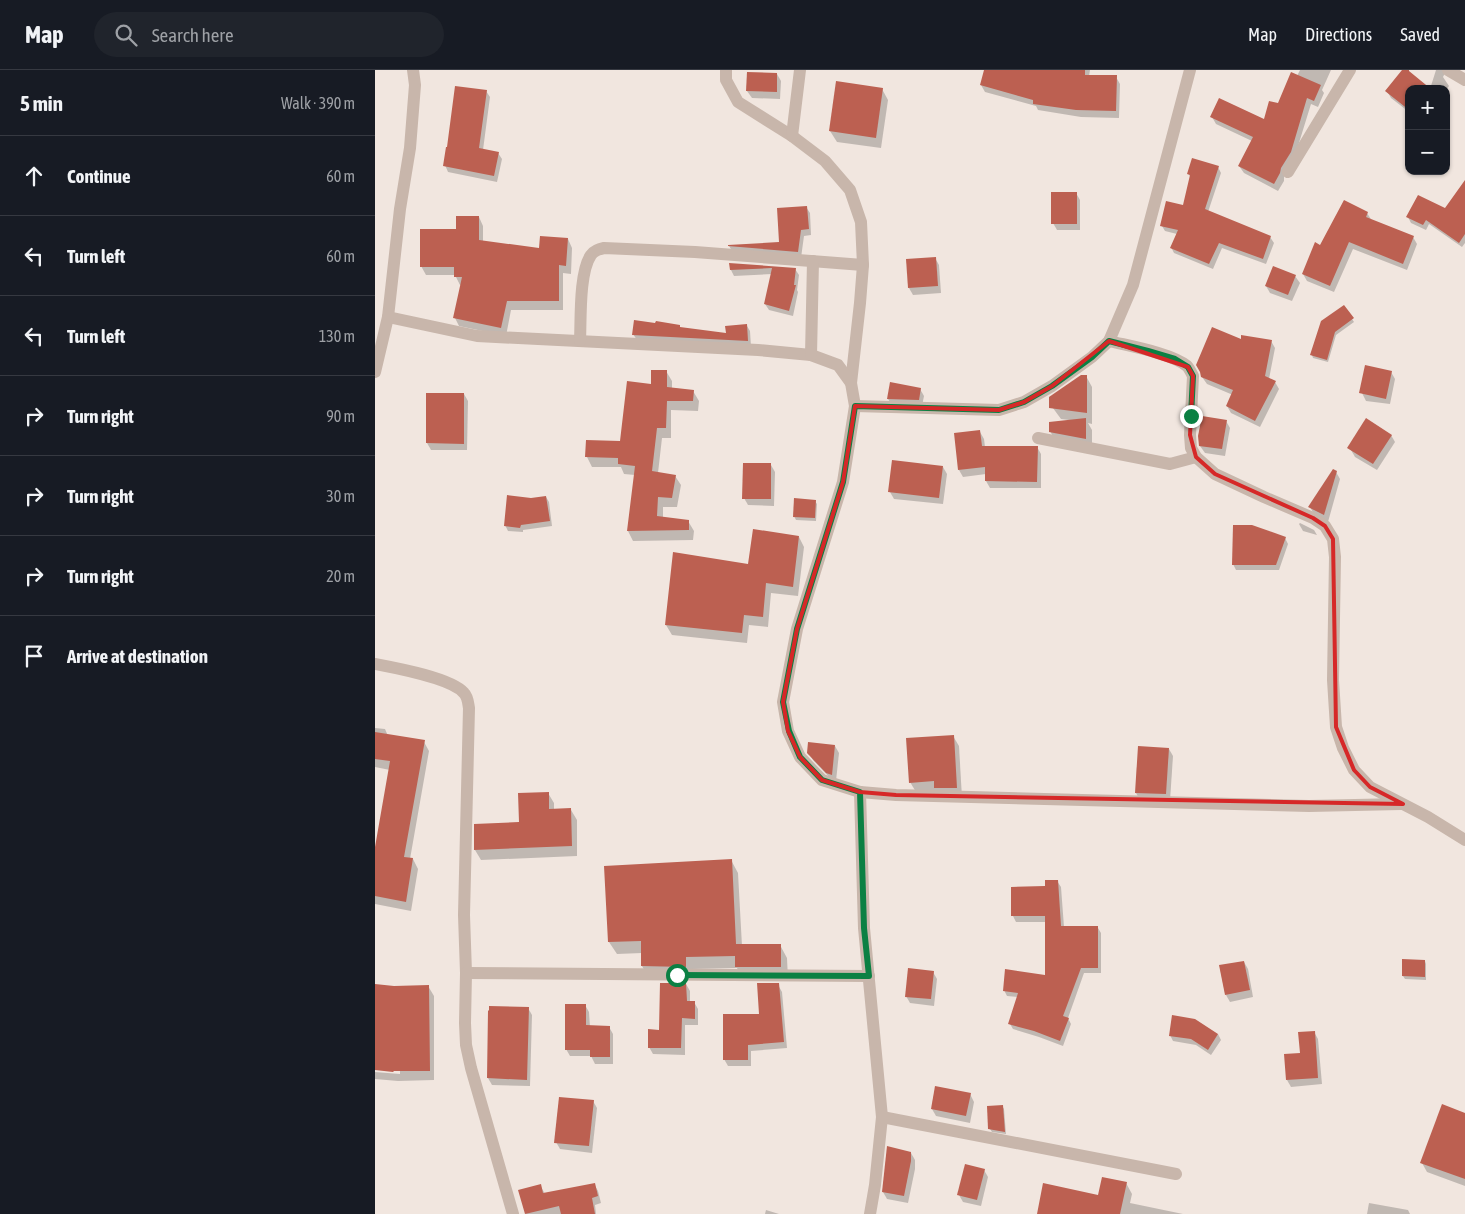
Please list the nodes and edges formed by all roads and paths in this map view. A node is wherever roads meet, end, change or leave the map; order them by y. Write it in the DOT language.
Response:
graph roads {
  1 [pos="413,70"];
  2 [pos="726,70"];
  3 [pos="800,70"];
  4 [pos="1190,70"];
  5 [pos="1350,70"];
  6 [pos="1449,70"];
  7 [pos="1465,80"];
  8 [pos="792,136"];
  9 [pos="1289,172"];
  10 [pos="813,261"];
  11 [pos="863,265"];
  12 [pos="388,318"];
  13 [pos="580,341"];
  14 [pos="1109,341"];
  15 [pos="811,355"];
  16 [pos="375,372"];
  17 [pos="851,382"];
  18 [pos="855,406"];
  19 [pos="1038,438"];
  20 [pos="1195,457"];
  21 [pos="375,664"];
  22 [pos="860,792"];
  23 [pos="1403,804"];
  24 [pos="1465,840"];
  25 [pos="466,973"];
  26 [pos="869,976"];
  27 [pos="882,1117"];
  28 [pos="1176,1174"];
  29 [pos="513,1214"];
  30 [pos="870,1214"];
  1 -- 12 [label="street"];
  2 -- 8 [label="street"];
  3 -- 8 [label="street"];
  4 -- 14 [label="street"];
  5 -- 9 [label="street"];
  6 -- 7 [label="street"];
  8 -- 11 [label="street"];
  10 -- 11 [label="street"];
  10 -- 13 [label="street"];
  10 -- 15 [label="street"];
  11 -- 17 [label="street"];
  12 -- 13 [label="street"];
  12 -- 16 [label="street"];
  13 -- 15 [label="street"];
  14 -- 18 [label="street"];
  14 -- 20 [label="street"];
  15 -- 17 [label="street"];
  17 -- 18 [label="street"];
  18 -- 22 [label="street"];
  19 -- 20 [label="street"];
  20 -- 23 [label="street"];
  21 -- 25 [label="street"];
  22 -- 23 [label="street"];
  22 -- 26 [label="street"];
  23 -- 24 [label="street"];
  25 -- 26 [label="street"];
  25 -- 29 [label="street"];
  26 -- 27 [label="street"];
  27 -- 28 [label="street"];
  27 -- 30 [label="street"];
}
